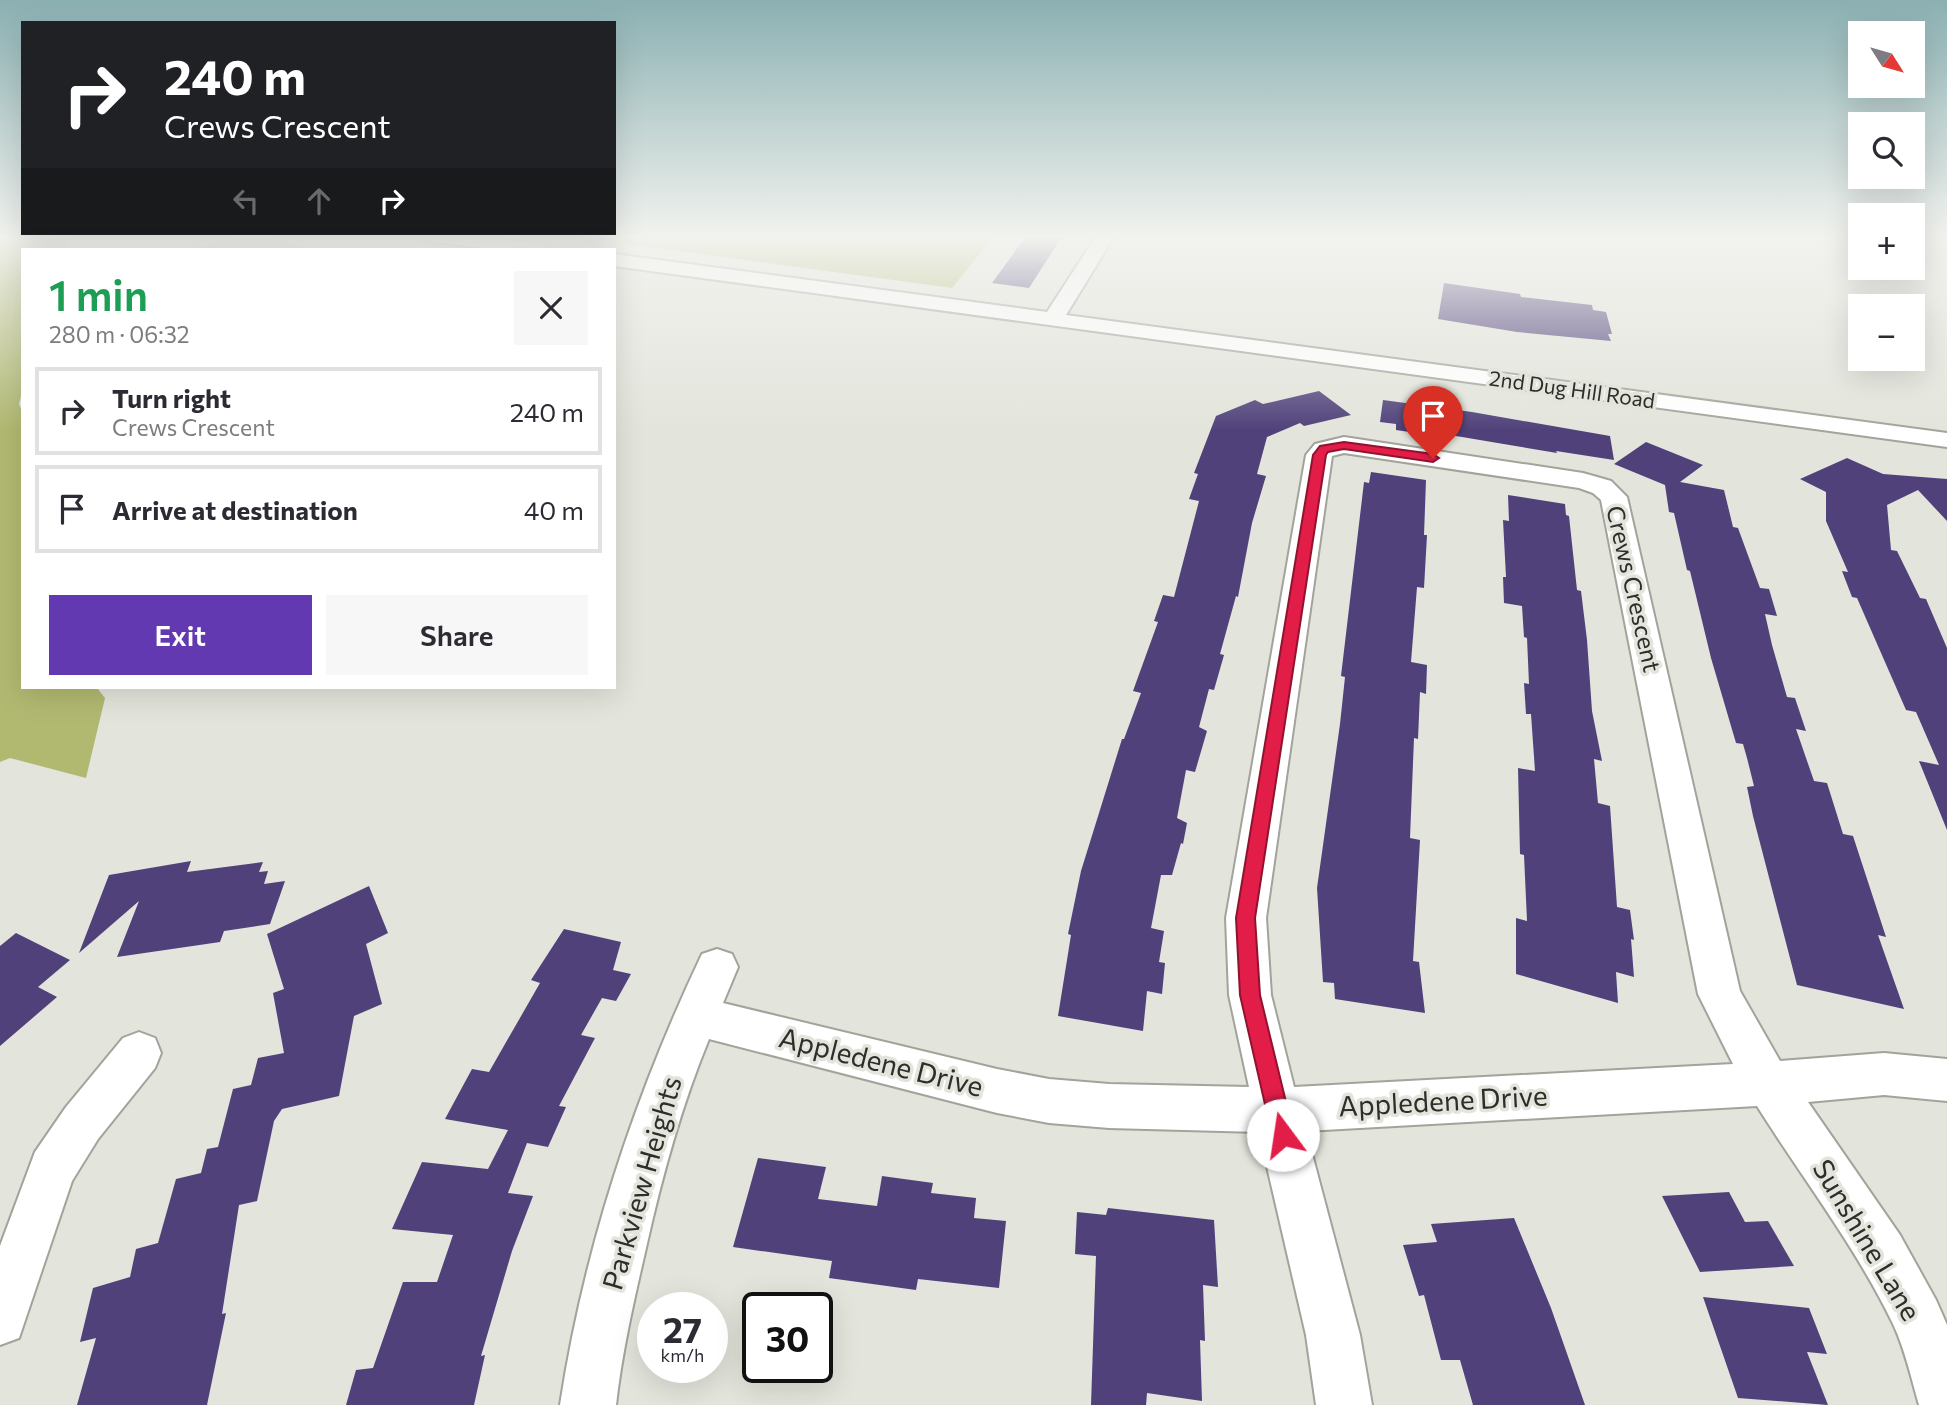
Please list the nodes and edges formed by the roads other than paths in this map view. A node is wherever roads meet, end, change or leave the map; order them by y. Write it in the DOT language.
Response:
graph roads {
  1 [pos="916,301"];
  2 [pos="1065,301"];
  3 [pos="1053,319"];
  4 [pos="1947,440"];
  5 [pos="717,967"];
  6 [pos="697,1016"];
  7 [pos="139,1053"];
  8 [pos="1947,1080"];
  9 [pos="1768,1084"];
  10 [pos="1277,1110"];
  11 [pos="0,1318"];
  12 [pos="587,1405"];
  13 [pos="1344,1405"];
  14 [pos="1947,1405"];
  1 -- 3 [label="street, 2nd Dug Hill Road"];
  2 -- 3 [label="street"];
  3 -- 4 [label="street, 2nd Dug Hill Road"];
  5 -- 6 [label="street, Parkview Heights"];
  6 -- 10 [label="street, Appledene Drive"];
  6 -- 12 [label="street, Parkview Heights"];
  7 -- 11 [label="street"];
  8 -- 9 [label="street, Appledene Drive"];
  9 -- 10 [label="street, Appledene Drive"];
  9 -- 10 [label="street, Crews Crescent"];
  9 -- 14 [label="street, Sunshine Lane"];
  10 -- 13 [label="street"];
}
